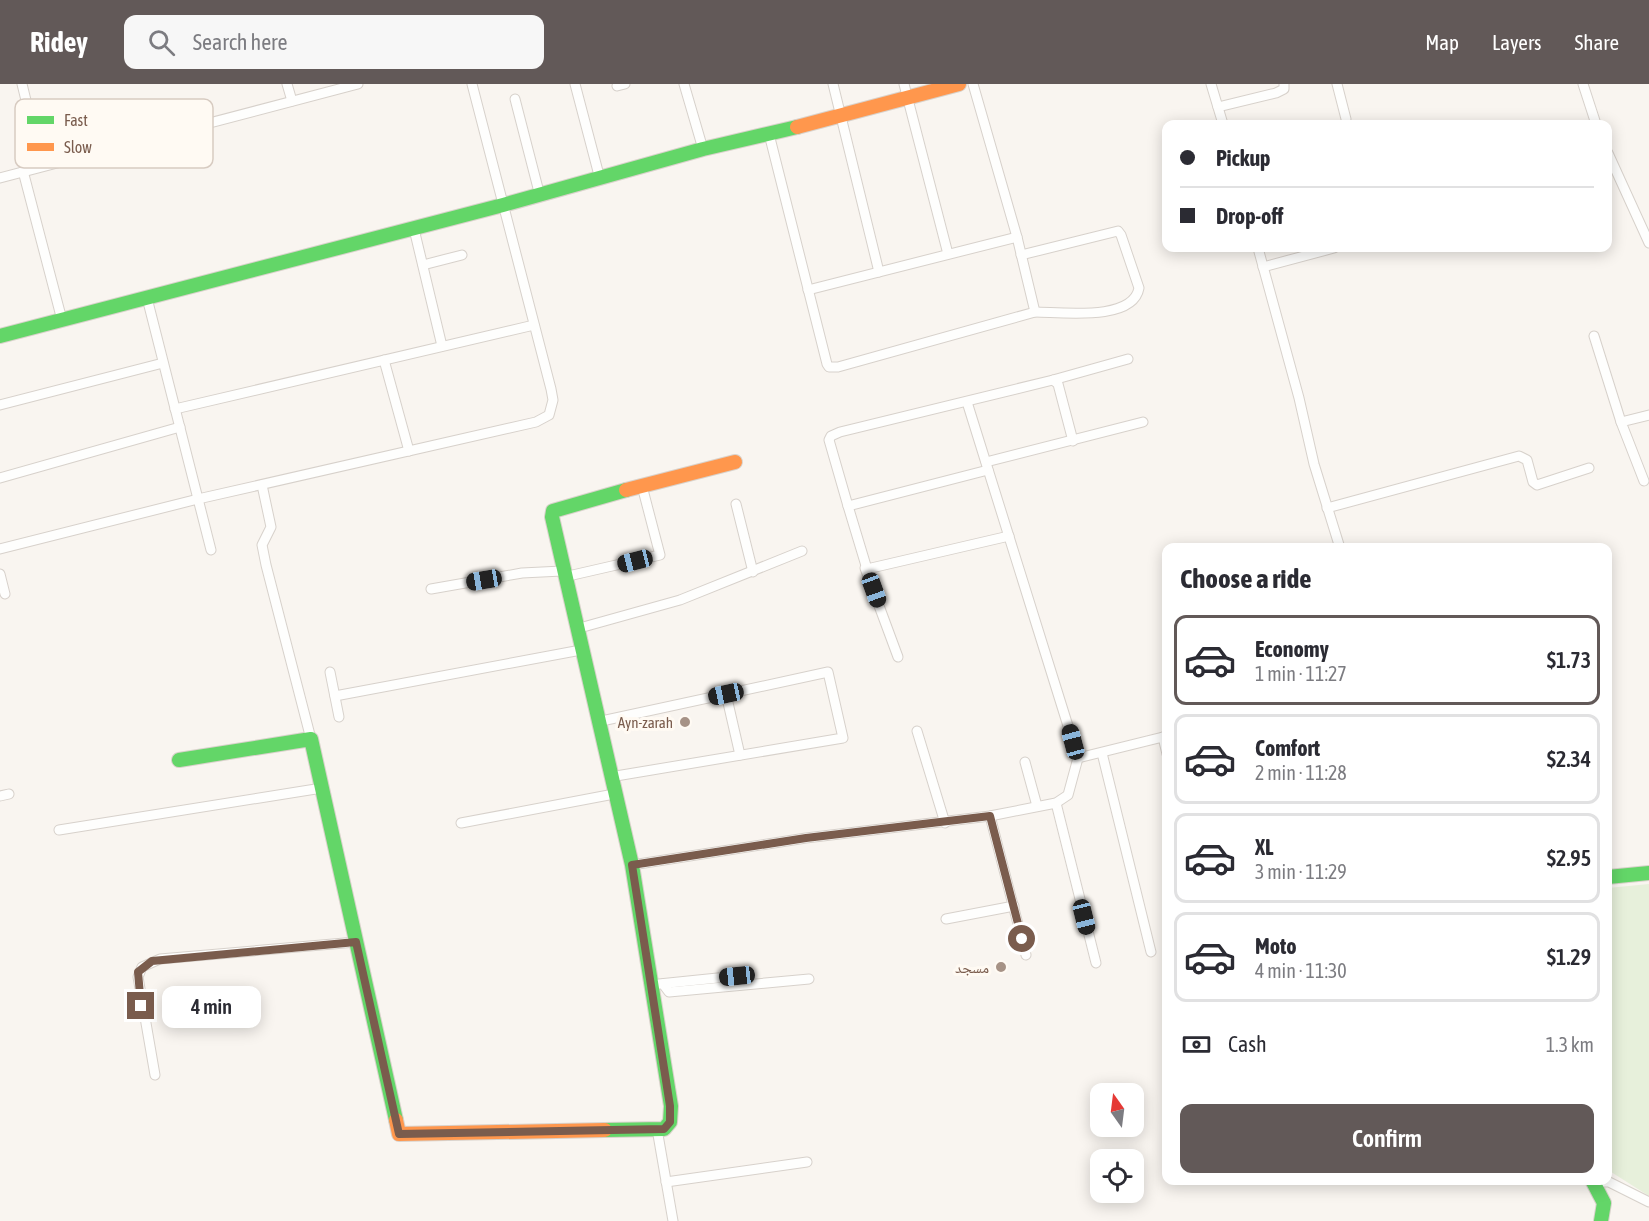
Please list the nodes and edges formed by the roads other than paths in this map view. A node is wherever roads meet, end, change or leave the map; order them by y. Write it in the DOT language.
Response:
graph roads {
  1 [pos="22,84"];
  2 [pos="287,84"];
  3 [pos="358,84"];
  4 [pos="472,84"];
  5 [pos="575,84"];
  6 [pos="684,84"];
  7 [pos="832,84"];
  8 [pos="959,84"];
  9 [pos="973,84"];
  10 [pos="1211,84"];
  11 [pos="1284,84"];
  12 [pos="1337,84"];
  13 [pos="1583,84"];
  14 [pos="905,91"];
  15 [pos="26,99"];
  16 [pos="515,99"];
  17 [pos="292,101"];
  18 [pos="1218,107"];
  19 [pos="839,115"];
  20 [pos="1346,118"];
  21 [pos="1222,120"];
  22 [pos="1595,120"];
  23 [pos="213,122"];
  24 [pos="769,134"];
  25 [pos="703,149"];
  26 [pos="34,168"];
  27 [pos="23,171"];
  28 [pos="1612,172"];
  29 [pos="0,178"];
  30 [pos="600,179"];
  31 [pos="540,195"];
  32 [pos="503,205"];
  33 [pos="1644,221"];
  34 [pos="414,229"];
  35 [pos="1017,237"];
  36 [pos="1649,243"];
  37 [pos="1259,252"];
  38 [pos="1319,252"];
  39 [pos="948,254"];
  40 [pos="462,255"];
  41 [pos="1022,255"];
  42 [pos="423,265"];
  43 [pos="1263,267"];
  44 [pos="879,272"];
  45 [pos="808,290"];
  46 [pos="147,298"];
  47 [pos="1035,312"];
  48 [pos="62,320"];
  49 [pos="534,325"];
  50 [pos="0,336"];
  51 [pos="1594,336"];
  52 [pos="442,346"];
  53 [pos="1128,359"];
  54 [pos="384,360"];
  55 [pos="163,363"];
  56 [pos="1053,380"];
  57 [pos="967,402"];
  58 [pos="0,405"];
  59 [pos="175,409"];
  60 [pos="1649,415"];
  61 [pos="1621,422"];
  62 [pos="1143,423"];
  63 [pos="180,427"];
  64 [pos="1073,441"];
  65 [pos="409,451"];
  66 [pos="735,462"];
  67 [pos="987,466"];
  68 [pos="1589,468"];
  69 [pos="0,478"];
  70 [pos="1644,481"];
  71 [pos="262,484"];
  72 [pos="642,486"];
  73 [pos="198,499"];
  74 [pos="736,504"];
  75 [pos="848,506"];
  76 [pos="1327,508"];
  77 [pos="1009,536"];
  78 [pos="1338,543"];
  79 [pos="0,549"];
  80 [pos="211,550"];
  81 [pos="802,551"];
  82 [pos="866,568"];
  83 [pos="753,572"];
  84 [pos="0,574"];
  85 [pos="563,574"];
  86 [pos="431,589"];
  87 [pos="5,594"];
  88 [pos="576,629"];
  89 [pos="581,650"];
  90 [pos="898,657"];
  91 [pos="330,672"];
  92 [pos="726,694"];
  93 [pos="335,696"];
  94 [pos="339,717"];
  95 [pos="597,722"];
  96 [pos="917,731"];
  97 [pos="1162,738"];
  98 [pos="311,739"];
  99 [pos="1102,753"];
  100 [pos="740,755"];
  101 [pos="1078,758"];
  102 [pos="179,760"];
  103 [pos="1025,762"];
  104 [pos="610,777"];
  105 [pos="322,788"];
  106 [pos="614,794"];
  107 [pos="1056,803"];
  108 [pos="1037,806"];
  109 [pos="990,816"];
  110 [pos="945,823"];
  111 [pos="461,824"];
  112 [pos="59,830"];
  113 [pos="632,865"];
  114 [pos="1649,873"];
  115 [pos="1612,877"];
  116 [pos="1014,906"];
  117 [pos="946,919"];
  118 [pos="356,942"];
  119 [pos="1151,952"];
  120 [pos="1026,955"];
  121 [pos="1096,963"];
  122 [pos="737,976"];
  123 [pos="809,979"];
  124 [pos="657,985"];
  125 [pos="155,1075"];
  126 [pos="657,1129"];
  127 [pos="807,1162"];
  128 [pos="666,1182"];
  129 [pos="1612,1184"];
  130 [pos="1595,1185"];
  131 [pos="1649,1202"];
  132 [pos="673,1221"];
  133 [pos="1601,1221"];
  1 -- 15 [label="street"];
  2 -- 17 [label="street"];
  3 -- 17 [label="street"];
  4 -- 32 [label="street"];
  5 -- 30 [label="street"];
  6 -- 25 [label="street"];
  7 -- 19 [label="street"];
  8 -- 14 [label="street"];
  9 -- 35 [label="street"];
  10 -- 18 [label="street"];
  11 -- 18 [label="street"];
  12 -- 20 [label="street"];
  13 -- 22 [label="street"];
  14 -- 19 [label="street"];
  14 -- 39 [label="street"];
  16 -- 31 [label="street"];
  17 -- 23 [label="street"];
  18 -- 21 [label="street"];
  19 -- 24 [label="street"];
  19 -- 44 [label="street"];
  24 -- 25 [label="street"];
  24 -- 45 [label="street"];
  25 -- 30 [label="street"];
  26 -- 27 [label="street"];
  27 -- 29 [label="street"];
  27 -- 48 [label="street"];
  28 -- 33 [label="street"];
  30 -- 31 [label="street"];
  31 -- 32 [label="street"];
  32 -- 34 [label="street"];
  32 -- 49 [label="street"];
  33 -- 36 [label="street"];
  34 -- 42 [label="street"];
  34 -- 46 [label="street"];
  35 -- 39 [label="street"];
  35 -- 41 [label="street"];
  37 -- 43 [label="street"];
  38 -- 43 [label="street"];
  39 -- 44 [label="street"];
  40 -- 42 [label="street"];
  41 -- 47 [label="street"];
  41 -- 47 [label="street"];
  42 -- 52 [label="street"];
  43 -- 76 [label="street"];
  44 -- 45 [label="street"];
  45 -- 47 [label="street"];
  46 -- 48 [label="street"];
  46 -- 55 [label="street"];
  48 -- 50 [label="street"];
  49 -- 52 [label="street"];
  49 -- 65 [label="street"];
  51 -- 61 [label="street"];
  52 -- 54 [label="street"];
  53 -- 56 [label="street"];
  54 -- 59 [label="street"];
  54 -- 65 [label="street"];
  55 -- 58 [label="street"];
  55 -- 59 [label="street"];
  56 -- 57 [label="street"];
  56 -- 64 [label="street"];
  57 -- 67 [label="street"];
  57 -- 75 [label="street"];
  59 -- 63 [label="street"];
  60 -- 61 [label="street"];
  61 -- 70 [label="street"];
  62 -- 64 [label="street"];
  63 -- 69 [label="street"];
  63 -- 73 [label="street"];
  64 -- 67 [label="street"];
  65 -- 71 [label="street"];
  66 -- 72 [label="street"];
  67 -- 75 [label="street"];
  67 -- 77 [label="street"];
  68 -- 76 [label="street"];
  71 -- 73 [label="street"];
  71 -- 98 [label="street"];
  72 -- 85 [label="street"];
  72 -- 85 [label="street"];
  73 -- 79 [label="street"];
  73 -- 80 [label="street"];
  74 -- 83 [label="street"];
  75 -- 82 [label="street"];
  76 -- 78 [label="street"];
  77 -- 82 [label="street"];
  77 -- 101 [label="street"];
  81 -- 83 [label="street"];
  82 -- 90 [label="street"];
  83 -- 88 [label="street"];
  84 -- 87 [label="street"];
  85 -- 86 [label="street"];
  85 -- 88 [label="street"];
  88 -- 89 [label="street"];
  89 -- 93 [label="street"];
  89 -- 95 [label="street"];
  91 -- 93 [label="street"];
  92 -- 95 [label="street"];
  92 -- 100 [label="street"];
  92 -- 100 [label="street"];
  93 -- 94 [label="street"];
  95 -- 104 [label="street"];
  96 -- 110 [label="street"];
  97 -- 99 [label="street"];
  98 -- 102 [label="street"];
  98 -- 105 [label="street"];
  99 -- 101 [label="street"];
  99 -- 119 [label="street"];
  100 -- 104 [label="street"];
  101 -- 107 [label="street"];
  103 -- 108 [label="street"];
  104 -- 106 [label="street"];
  105 -- 112 [label="street"];
  105 -- 118 [label="street"];
  106 -- 111 [label="street"];
  106 -- 113 [label="street"];
  107 -- 108 [label="street"];
  107 -- 121 [label="street"];
  108 -- 109 [label="street"];
  109 -- 110 [label="street"];
  109 -- 116 [label="street"];
  110 -- 113 [label="street"];
  113 -- 124 [label="street"];
  114 -- 115 [label="street"];
  116 -- 117 [label="street"];
  116 -- 120 [label="street"];
  118 -- 125 [label="street"];
  118 -- 126 [label="street"];
  122 -- 124 [label="street"];
  123 -- 124 [label="street"];
  124 -- 126 [label="street"];
  126 -- 128 [label="street"];
  127 -- 128 [label="street"];
  128 -- 132 [label="street"];
  129 -- 131 [label="street"];
  130 -- 133 [label="street"];
}
